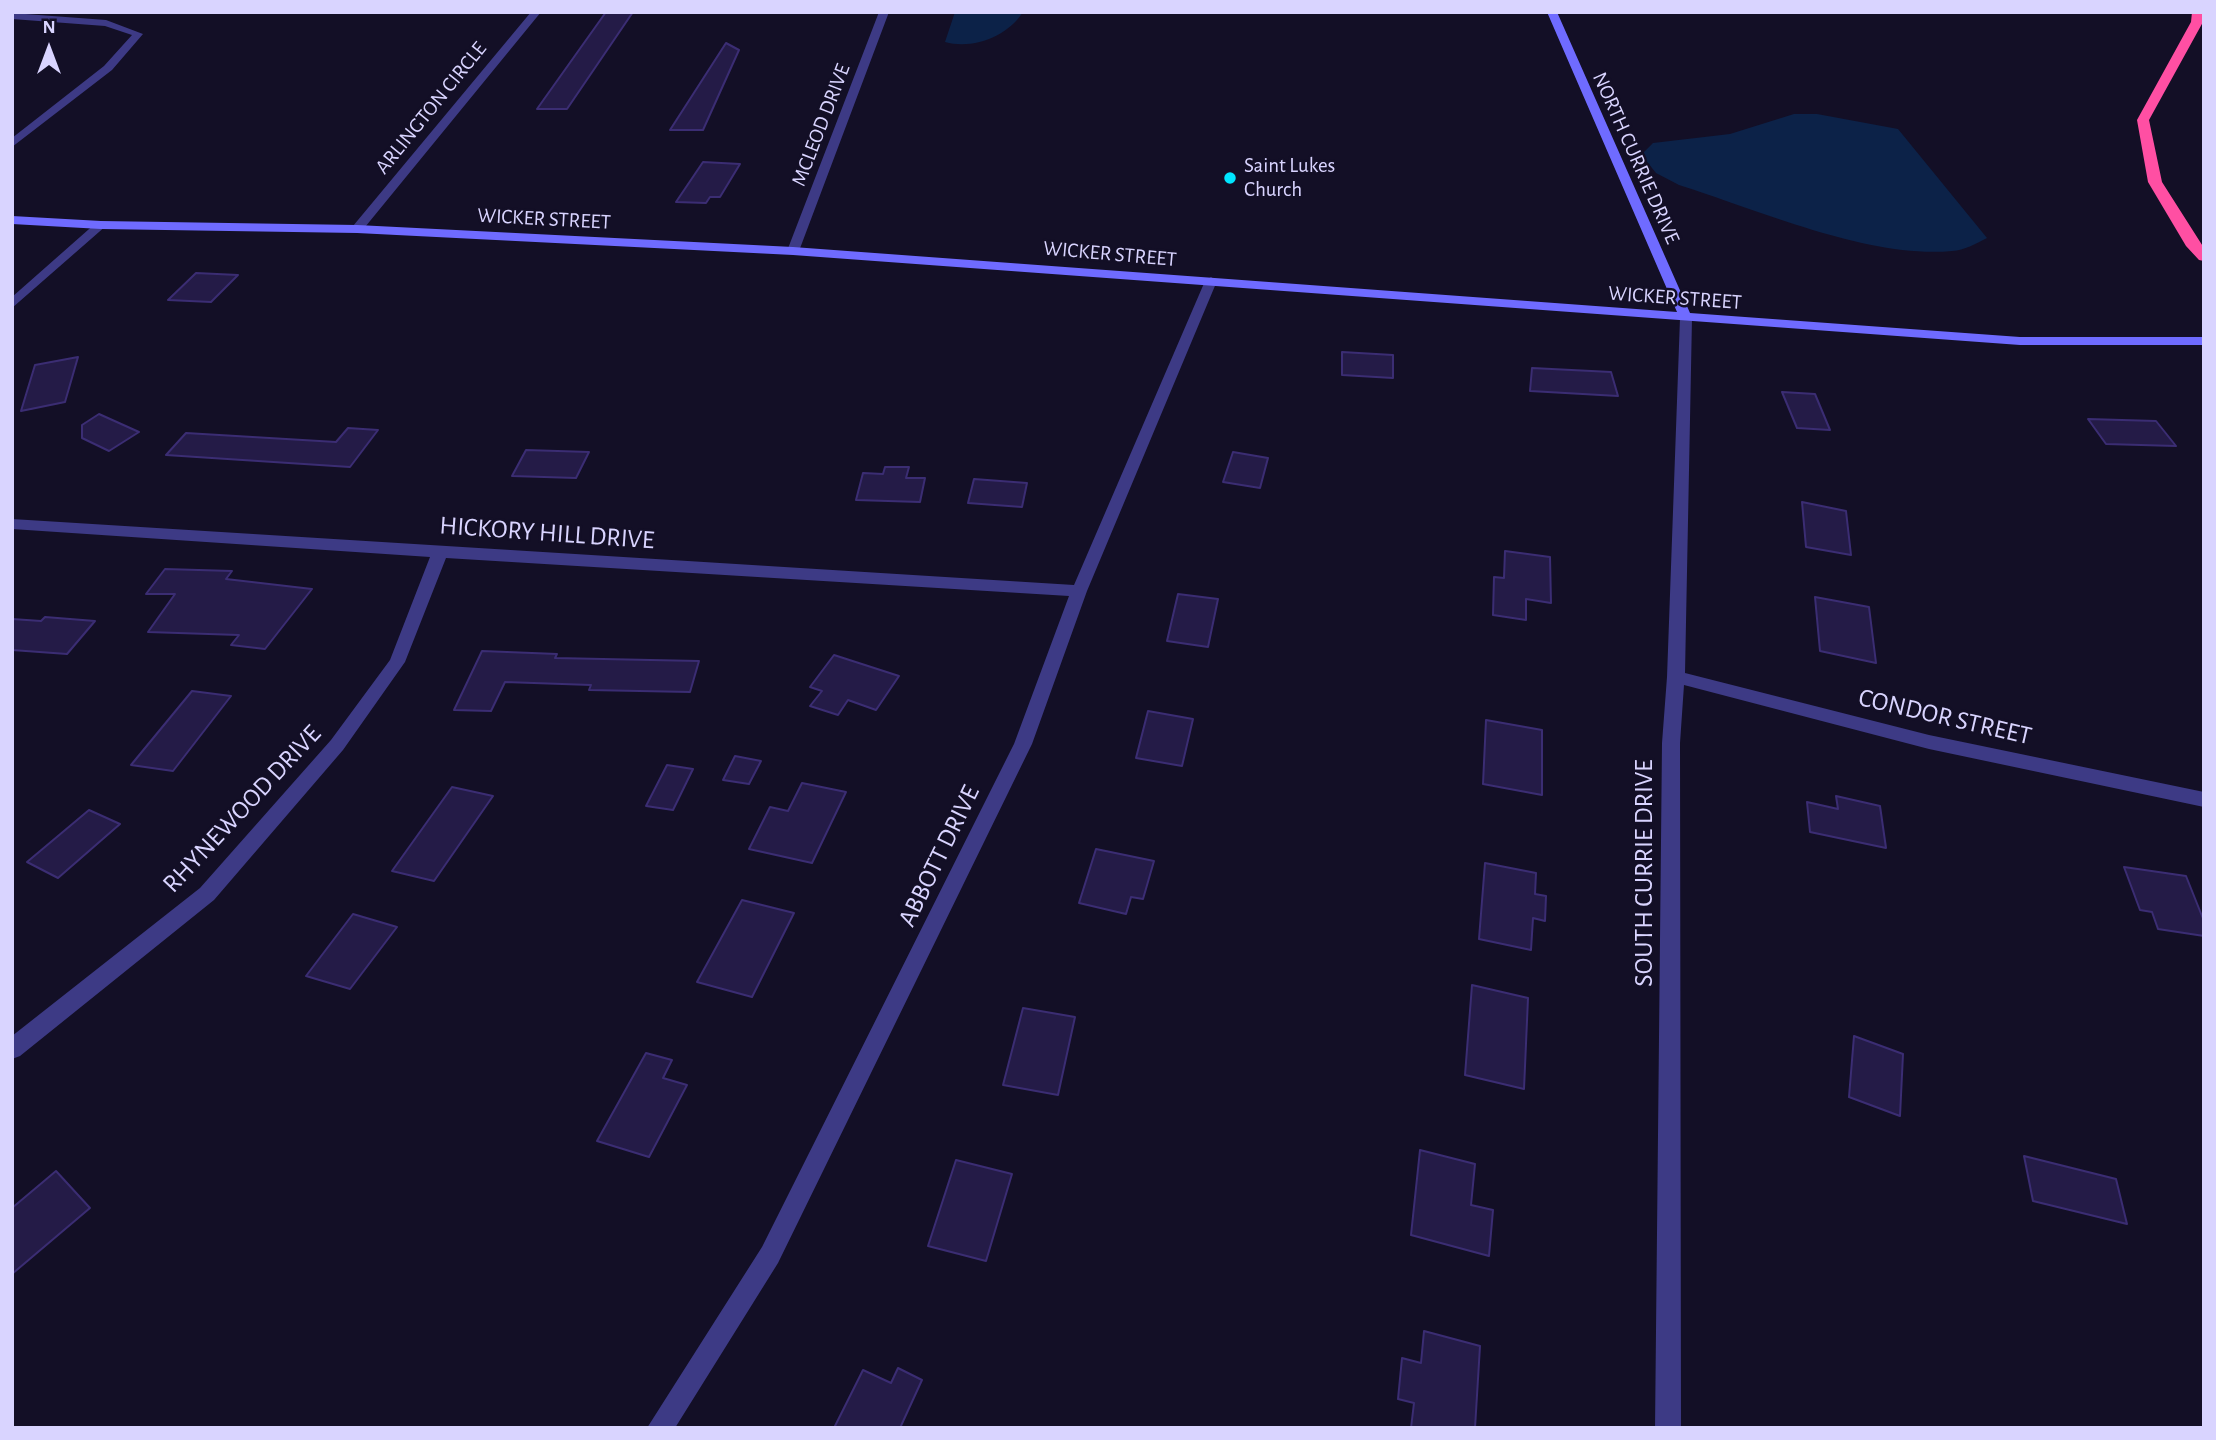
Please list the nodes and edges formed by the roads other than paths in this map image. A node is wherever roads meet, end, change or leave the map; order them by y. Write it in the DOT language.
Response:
graph roads {
  1 [pos="536,12"];
  2 [pos="884,12"];
  3 [pos="1552,12"];
  4 [pos="2199,12"];
  5 [pos="12,16"];
  6 [pos="12,144"];
  7 [pos="12,220"];
  8 [pos="101,225"];
  9 [pos="357,229"];
  10 [pos="793,251"];
  11 [pos="2204,257"];
  12 [pos="1211,281"];
  13 [pos="12,304"];
  14 [pos="1686,318"];
  15 [pos="2204,341"];
  16 [pos="12,524"];
  17 [pos="441,550"];
  18 [pos="1079,591"];
  19 [pos="1676,677"];
  20 [pos="2204,800"];
  21 [pos="12,1049"];
  22 [pos="660,1428"];
  23 [pos="1668,1428"];
  1 -- 9 [label="street, ARLINGTON CIRCLE"];
  2 -- 10 [label="street, MCLEOD DRIVE"];
  3 -- 14 [label="main road, NORTH CURRIE DRIVE"];
  4 -- 11 [label="highway"];
  5 -- 6 [label="street"];
  7 -- 8 [label="main road, WICKER STREET"];
  8 -- 9 [label="main road, WICKER STREET"];
  8 -- 13 [label="street"];
  9 -- 10 [label="main road, WICKER STREET"];
  10 -- 12 [label="main road, WICKER STREET"];
  12 -- 14 [label="main road, WICKER STREET"];
  12 -- 18 [label="street, ABBOTT DRIVE"];
  14 -- 15 [label="main road, WICKER STREET"];
  14 -- 19 [label="street, SOUTH CURRIE DRIVE"];
  16 -- 17 [label="street, HICKORY HILL DRIVE"];
  17 -- 18 [label="street, HICKORY HILL DRIVE"];
  17 -- 21 [label="street, RHYNEWOOD DRIVE"];
  18 -- 22 [label="street, ABBOTT DRIVE"];
  19 -- 20 [label="street, CONDOR STREET"];
  19 -- 23 [label="street, SOUTH CURRIE DRIVE"];
}
